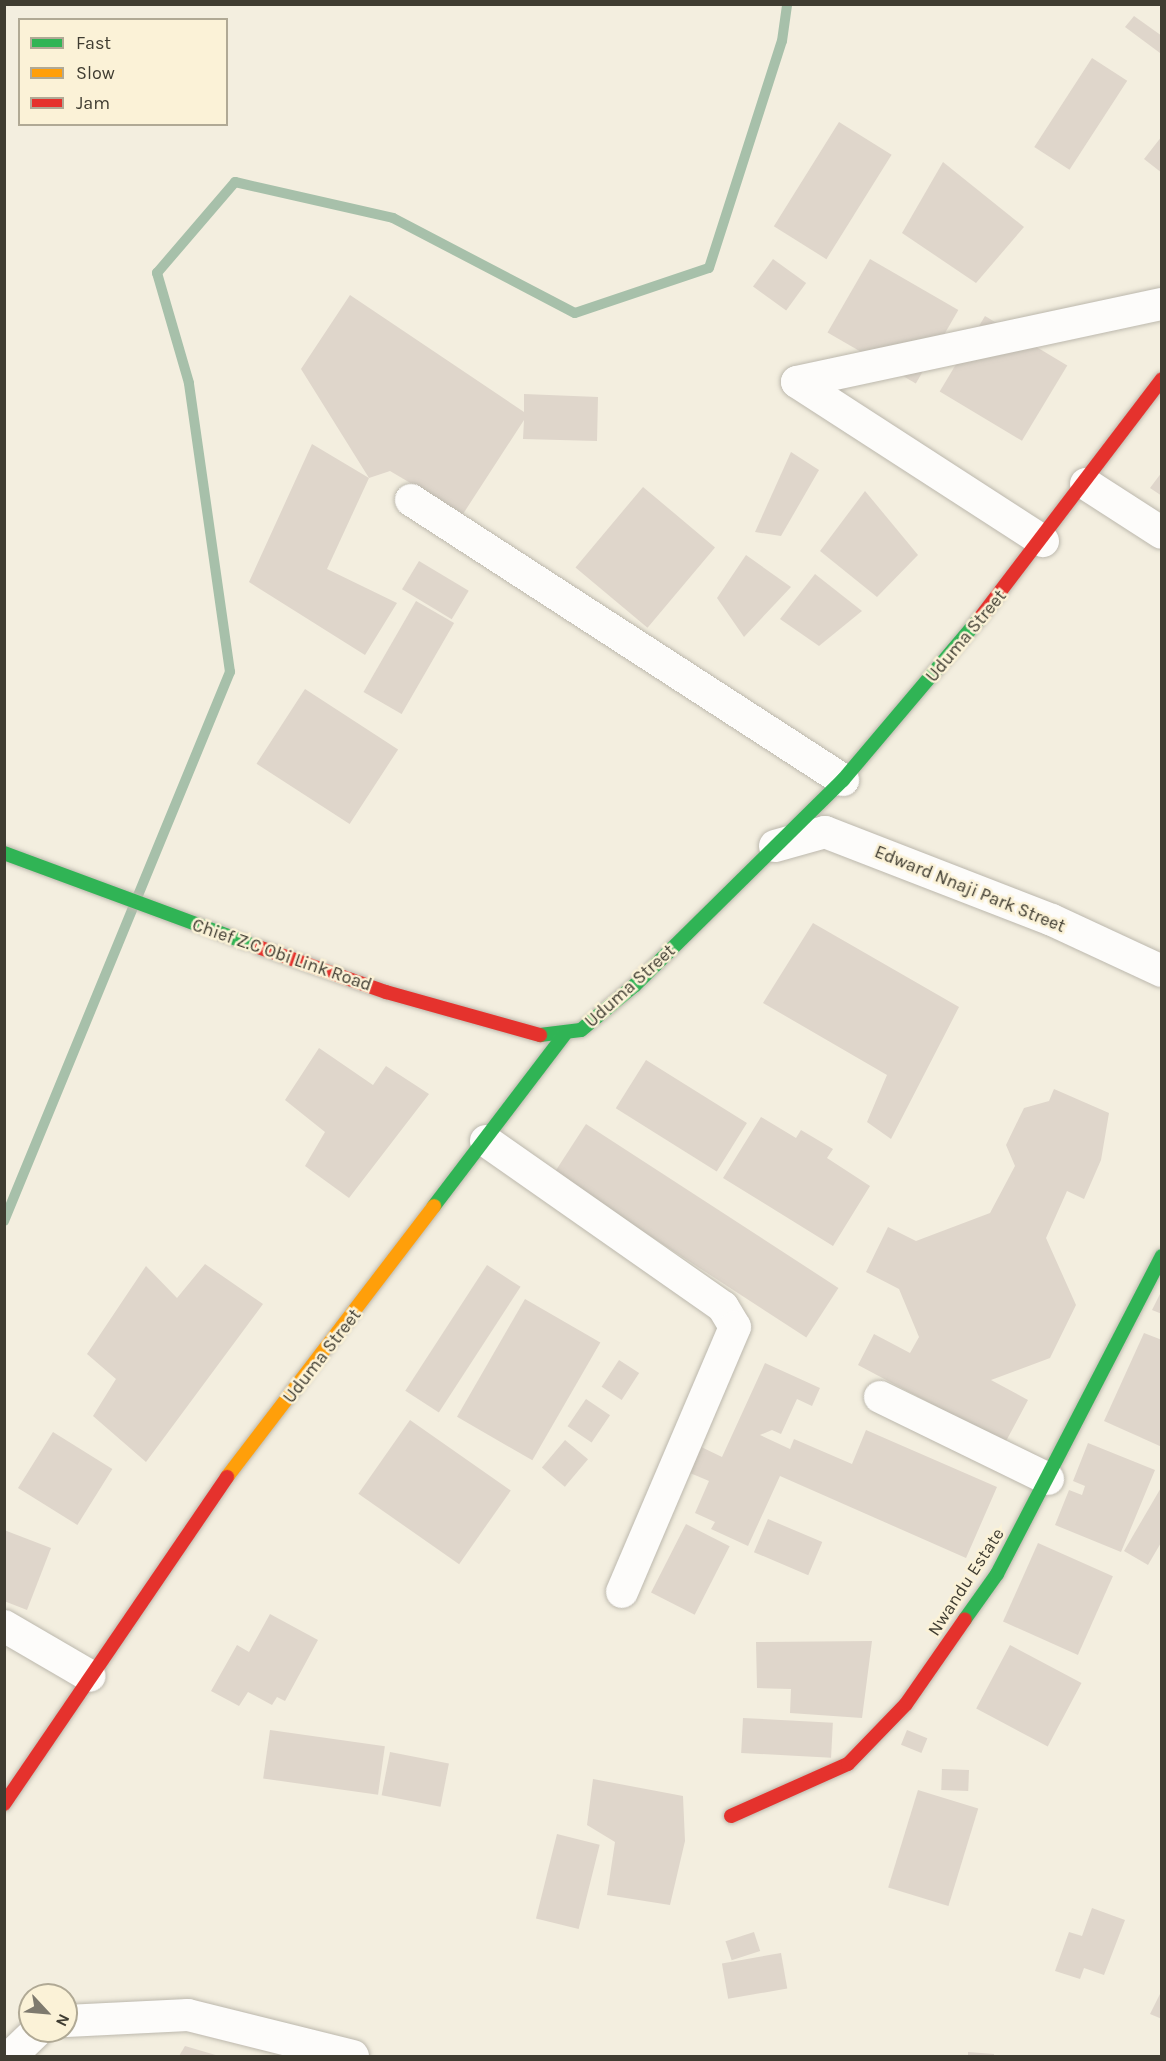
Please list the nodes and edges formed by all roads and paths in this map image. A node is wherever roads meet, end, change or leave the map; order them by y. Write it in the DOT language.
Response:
graph roads {
  1 [pos="1161,304"];
  2 [pos="1161,379"];
  3 [pos="1086,484"];
  4 [pos="411,500"];
  5 [pos="1161,533"];
  6 [pos="1043,541"];
  7 [pos="843,780"];
  8 [pos="775,846"];
  9 [pos="4,853"];
  10 [pos="1161,971"];
  11 [pos="565,1034"];
  12 [pos="486,1141"];
  13 [pos="1161,1256"];
  14 [pos="880,1397"];
  15 [pos="1048,1479"];
  16 [pos="622,1592"];
  17 [pos="4,1626"];
  18 [pos="90,1676"];
  19 [pos="4,1804"];
  20 [pos="731,1816"];
  21 [pos="78,2020"];
  22 [pos="25,2043"];
  23 [pos="11,2056"];
  24 [pos="352,2056"];
  1 -- 6 [label="street"];
  2 -- 3 [label="street, Uduma Street"];
  3 -- 5 [label="street"];
  3 -- 6 [label="street, Uduma Street"];
  4 -- 7 [label="street"];
  6 -- 7 [label="street, Uduma Street"];
  7 -- 8 [label="street, Uduma Street"];
  8 -- 10 [label="street, Edward Nnaji Park Street"];
  8 -- 11 [label="street, Uduma Street"];
  9 -- 11 [label="street, Chief Z.C Obi Link Road"];
  11 -- 12 [label="street, Uduma Street"];
  12 -- 16 [label="street"];
  12 -- 18 [label="street, Uduma Street"];
  13 -- 15 [label="street, Nwandu Estate"];
  14 -- 15 [label="street"];
  15 -- 20 [label="street, Nwandu Estate"];
  17 -- 18 [label="street"];
  18 -- 19 [label="street, Uduma Street"];
  21 -- 24 [label="street"];
  22 -- 23 [label="street"];
}
